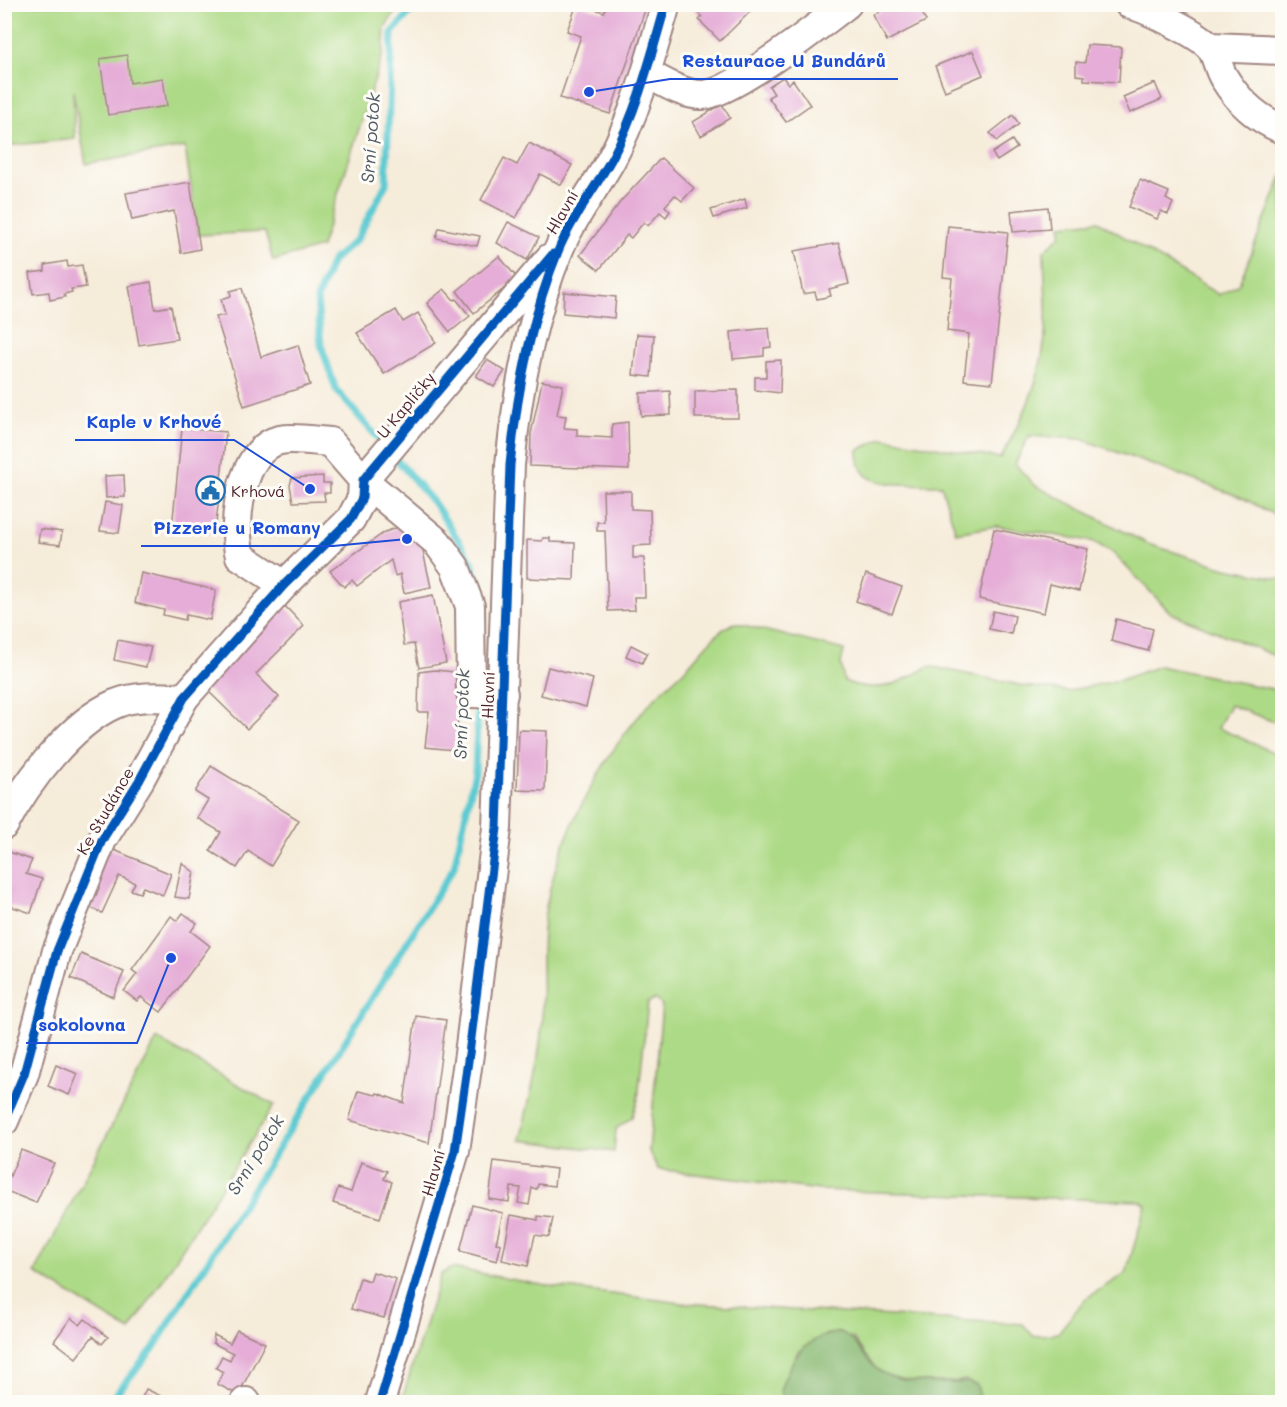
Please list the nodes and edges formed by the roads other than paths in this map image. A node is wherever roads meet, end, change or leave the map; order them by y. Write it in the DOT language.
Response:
graph roads {
  1 [pos="666,4"];
  2 [pos="847,4"];
  3 [pos="1129,4"];
  4 [pos="1211,47"];
  5 [pos="1282,50"];
  6 [pos="646,73"];
  7 [pos="1282,129"];
  8 [pos="560,246"];
  9 [pos="370,472"];
  10 [pos="284,585"];
  11 [pos="488,694"];
  12 [pos="184,698"];
  13 [pos="4,825"];
  14 [pos="4,1121"];
  15 [pos="380,1402"];
  1 -- 6 [label="street, Hlavní"];
  2 -- 6 [label="street"];
  3 -- 4 [label="street"];
  4 -- 5 [label="street"];
  4 -- 7 [label="street"];
  6 -- 8 [label="street, Hlavní"];
  8 -- 9 [label="street, U Kapličky"];
  8 -- 11 [label="street, Hlavní"];
  9 -- 10 [label="street, U Kapličky"];
  9 -- 10 [label="street"];
  9 -- 11 [label="street"];
  10 -- 12 [label="street, Ke Studánce"];
  11 -- 15 [label="street, Hlavní"];
  12 -- 13 [label="street"];
  12 -- 14 [label="street, Ke Studánce"];
}
